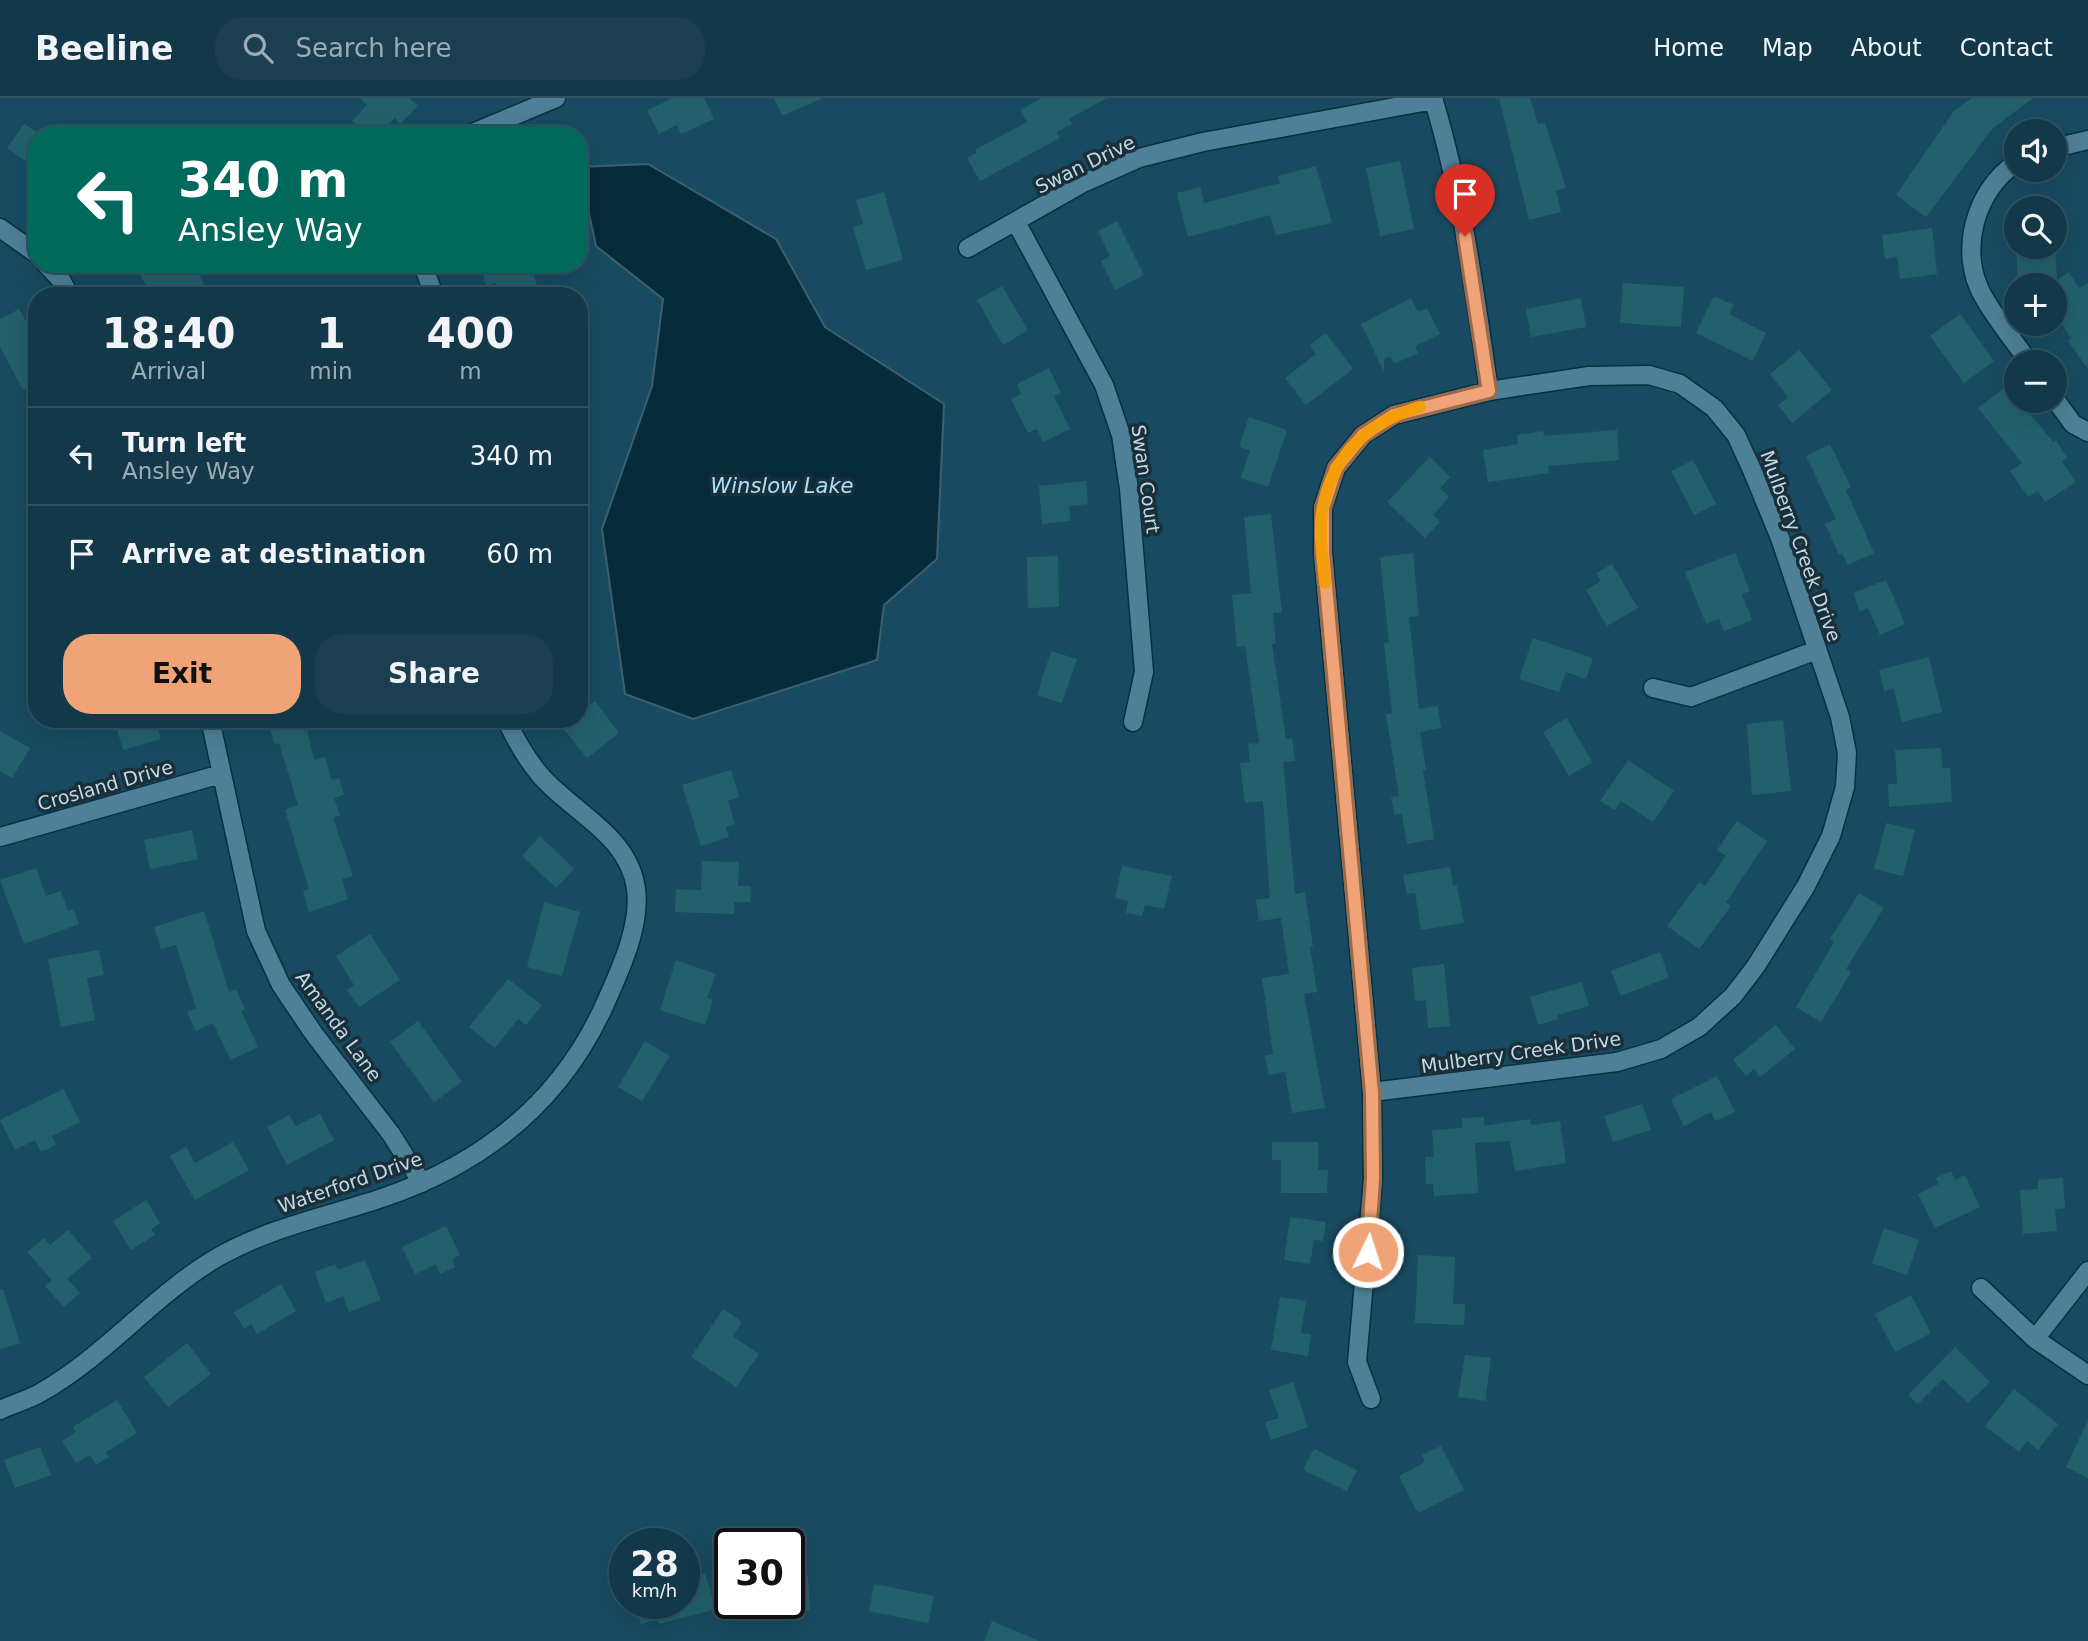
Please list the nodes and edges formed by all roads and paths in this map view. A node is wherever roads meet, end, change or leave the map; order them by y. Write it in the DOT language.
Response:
graph roads {
  1 [pos="556,98"];
  2 [pos="1434,99"];
  3 [pos="489,126"];
  4 [pos="2088,139"];
  5 [pos="2067,145"];
  6 [pos="2004,170"];
  7 [pos="1016,222"];
  8 [pos="0,228"];
  9 [pos="28,248"];
  10 [pos="968,248"];
  11 [pos="54,273"];
  12 [pos="65,287"];
  13 [pos="2021,350"];
  14 [pos="1489,391"];
  15 [pos="2065,413"];
  16 [pos="2088,432"];
  17 [pos="1817,650"];
  18 [pos="1653,688"];
  19 [pos="1133,722"];
  20 [pos="211,728"];
  21 [pos="510,728"];
  22 [pos="221,774"];
  23 [pos="0,837"];
  24 [pos="1372,1093"];
  25 [pos="422,1183"];
  26 [pos="2088,1271"];
  27 [pos="1981,1288"];
  28 [pos="2035,1339"];
  29 [pos="2088,1375"];
  30 [pos="1371,1399"];
  31 [pos="0,1410"];
  1 -- 3 [label="street"];
  2 -- 7 [label="street, Swan Drive"];
  2 -- 14 [label="street"];
  4 -- 5 [label="street"];
  6 -- 13 [label="street"];
  7 -- 10 [label="street, Swan Drive"];
  7 -- 19 [label="street, Swan Court"];
  8 -- 9 [label="street"];
  11 -- 12 [label="street"];
  14 -- 17 [label="street, Mulberry Creek Drive"];
  14 -- 24 [label="street, Mulberry Creek Drive"];
  15 -- 16 [label="street"];
  17 -- 18 [label="street"];
  17 -- 24 [label="street, Mulberry Creek Drive"];
  20 -- 22 [label="street, Amanda Lane"];
  21 -- 25 [label="street, Waterford Drive"];
  22 -- 23 [label="street, Crosland Drive"];
  22 -- 25 [label="street, Amanda Lane"];
  24 -- 30 [label="street, Mulberry Creek Drive"];
  25 -- 31 [label="street, Waterford Drive"];
  26 -- 28 [label="street"];
  27 -- 28 [label="street"];
  28 -- 29 [label="street"];
}
